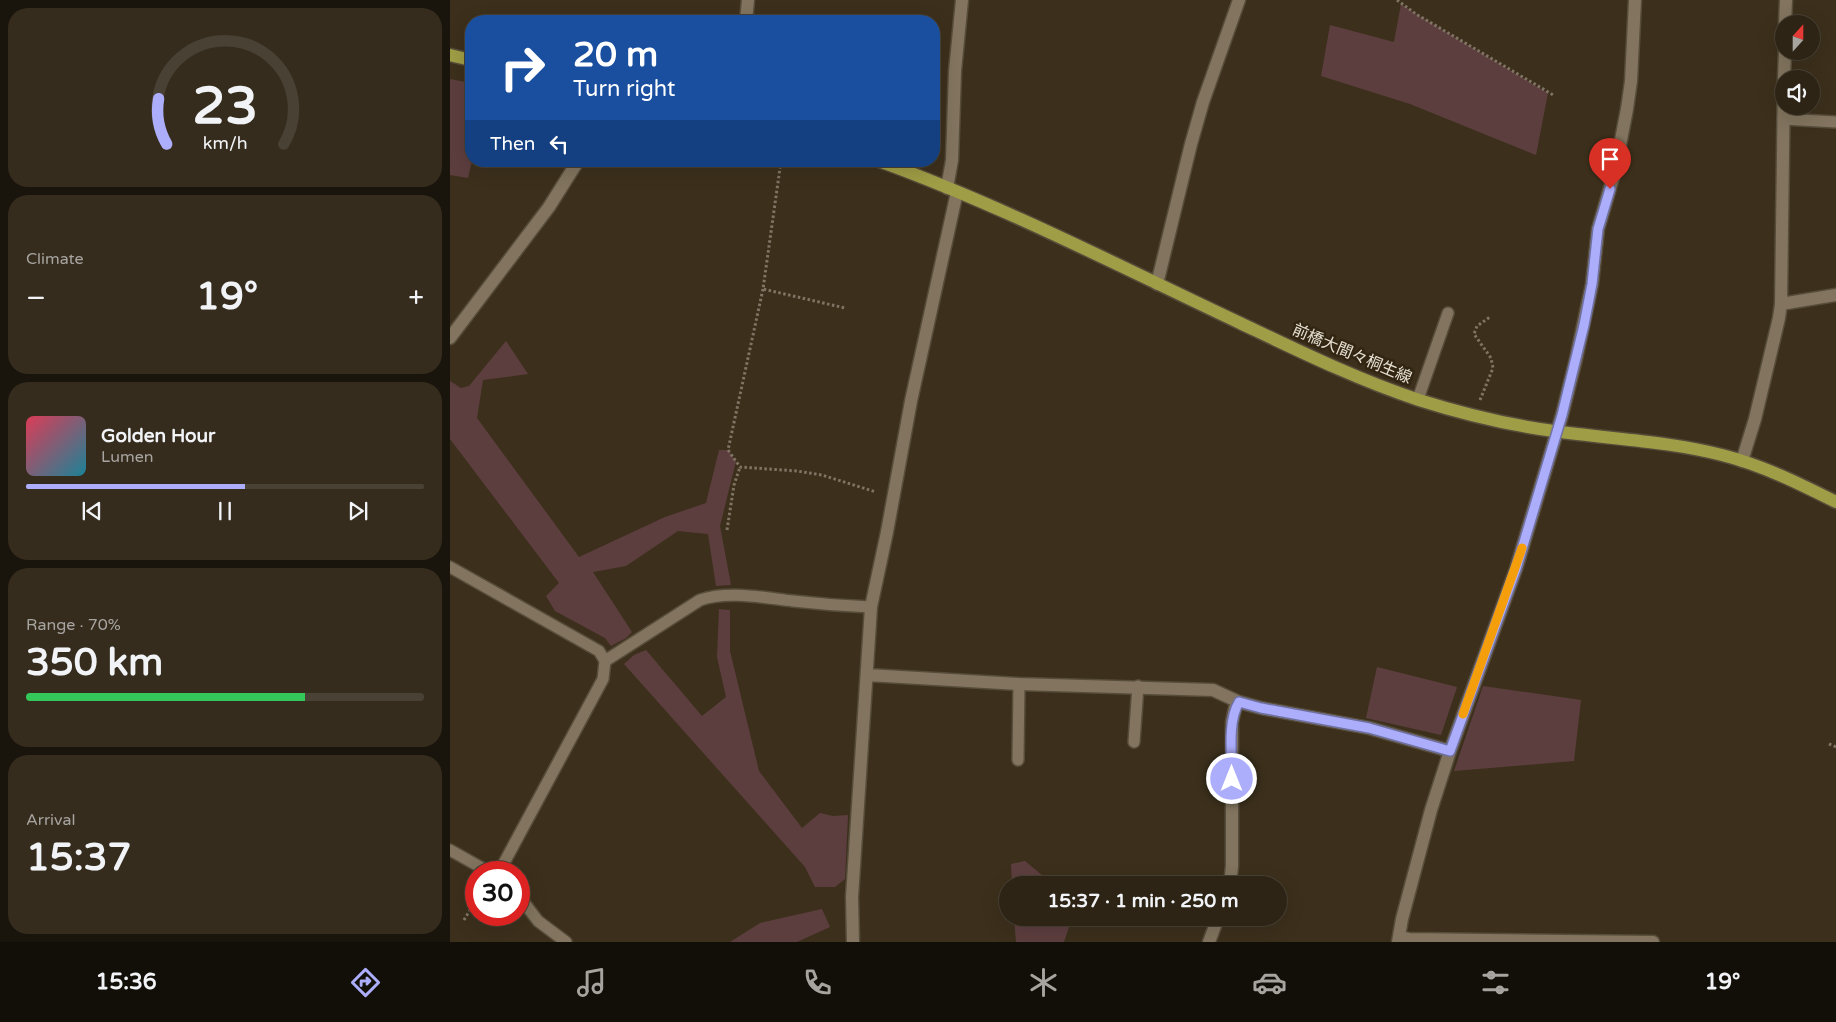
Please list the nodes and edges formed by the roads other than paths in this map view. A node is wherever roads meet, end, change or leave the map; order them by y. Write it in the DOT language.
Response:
graph roads {
  1 [pos="748,0"];
  2 [pos="962,0"];
  3 [pos="1239,0"];
  4 [pos="1635,0"];
  5 [pos="1786,0"];
  6 [pos="747,15"];
  7 [pos="1785,15"];
  8 [pos="450,54"];
  9 [pos="465,58"];
  10 [pos="1783,115"];
  11 [pos="1783,119"];
  12 [pos="1836,122"];
  13 [pos="574,167"];
  14 [pos="894,167"];
  15 [pos="952,190"];
  16 [pos="1157,284"];
  17 [pos="1836,295"];
  18 [pos="1781,304"];
  19 [pos="1448,314"];
  20 [pos="450,338"];
  21 [pos="1418,399"];
  22 [pos="1556,432"];
  23 [pos="1742,461"];
  24 [pos="1836,502"];
  25 [pos="450,567"];
  26 [pos="871,607"];
  27 [pos="605,661"];
  28 [pos="868,676"];
  29 [pos="1019,684"];
  30 [pos="1138,686"];
  31 [pos="1239,702"];
  32 [pos="1134,742"];
  33 [pos="1450,751"];
  34 [pos="1018,760"];
  35 [pos="450,850"];
  36 [pos="470,861"];
  37 [pos="505,861"];
  38 [pos="1231,876"];
  39 [pos="530,910"];
  40 [pos="1215,926"];
  41 [pos="1399,939"];
  42 [pos="566,942"];
  43 [pos="853,942"];
  44 [pos="1209,942"];
  45 [pos="1653,942"];
  1 -- 6 [label="street"];
  2 -- 15 [label="street"];
  3 -- 16 [label="street"];
  4 -- 22 [label="street"];
  5 -- 7 [label="street"];
  8 -- 9 [label="main road"];
  10 -- 11 [label="street"];
  11 -- 12 [label="lane"];
  11 -- 18 [label="street"];
  13 -- 20 [label="street"];
  14 -- 15 [label="main road, 前橋大間々桐生線"];
  15 -- 16 [label="main road, 前橋大間々桐生線"];
  15 -- 26 [label="street"];
  16 -- 21 [label="main road, 前橋大間々桐生線"];
  17 -- 18 [label="street"];
  18 -- 23 [label="street"];
  19 -- 21 [label="lane"];
  21 -- 22 [label="main road, 前橋大間々桐生線"];
  22 -- 23 [label="main road, 前橋大間々桐生線"];
  22 -- 33 [label="street"];
  23 -- 24 [label="main road, 前橋大間々桐生線"];
  25 -- 27 [label="lane"];
  26 -- 27 [label="lane"];
  26 -- 28 [label="street"];
  27 -- 37 [label="lane"];
  28 -- 29 [label="street"];
  28 -- 43 [label="street"];
  29 -- 30 [label="street"];
  29 -- 34 [label="lane"];
  30 -- 31 [label="street"];
  30 -- 32 [label="lane"];
  31 -- 33 [label="street"];
  31 -- 38 [label="street"];
  33 -- 41 [label="street"];
  35 -- 36 [label="lane"];
  39 -- 42 [label="lane"];
  40 -- 44 [label="street"];
  41 -- 45 [label="street"];
}
